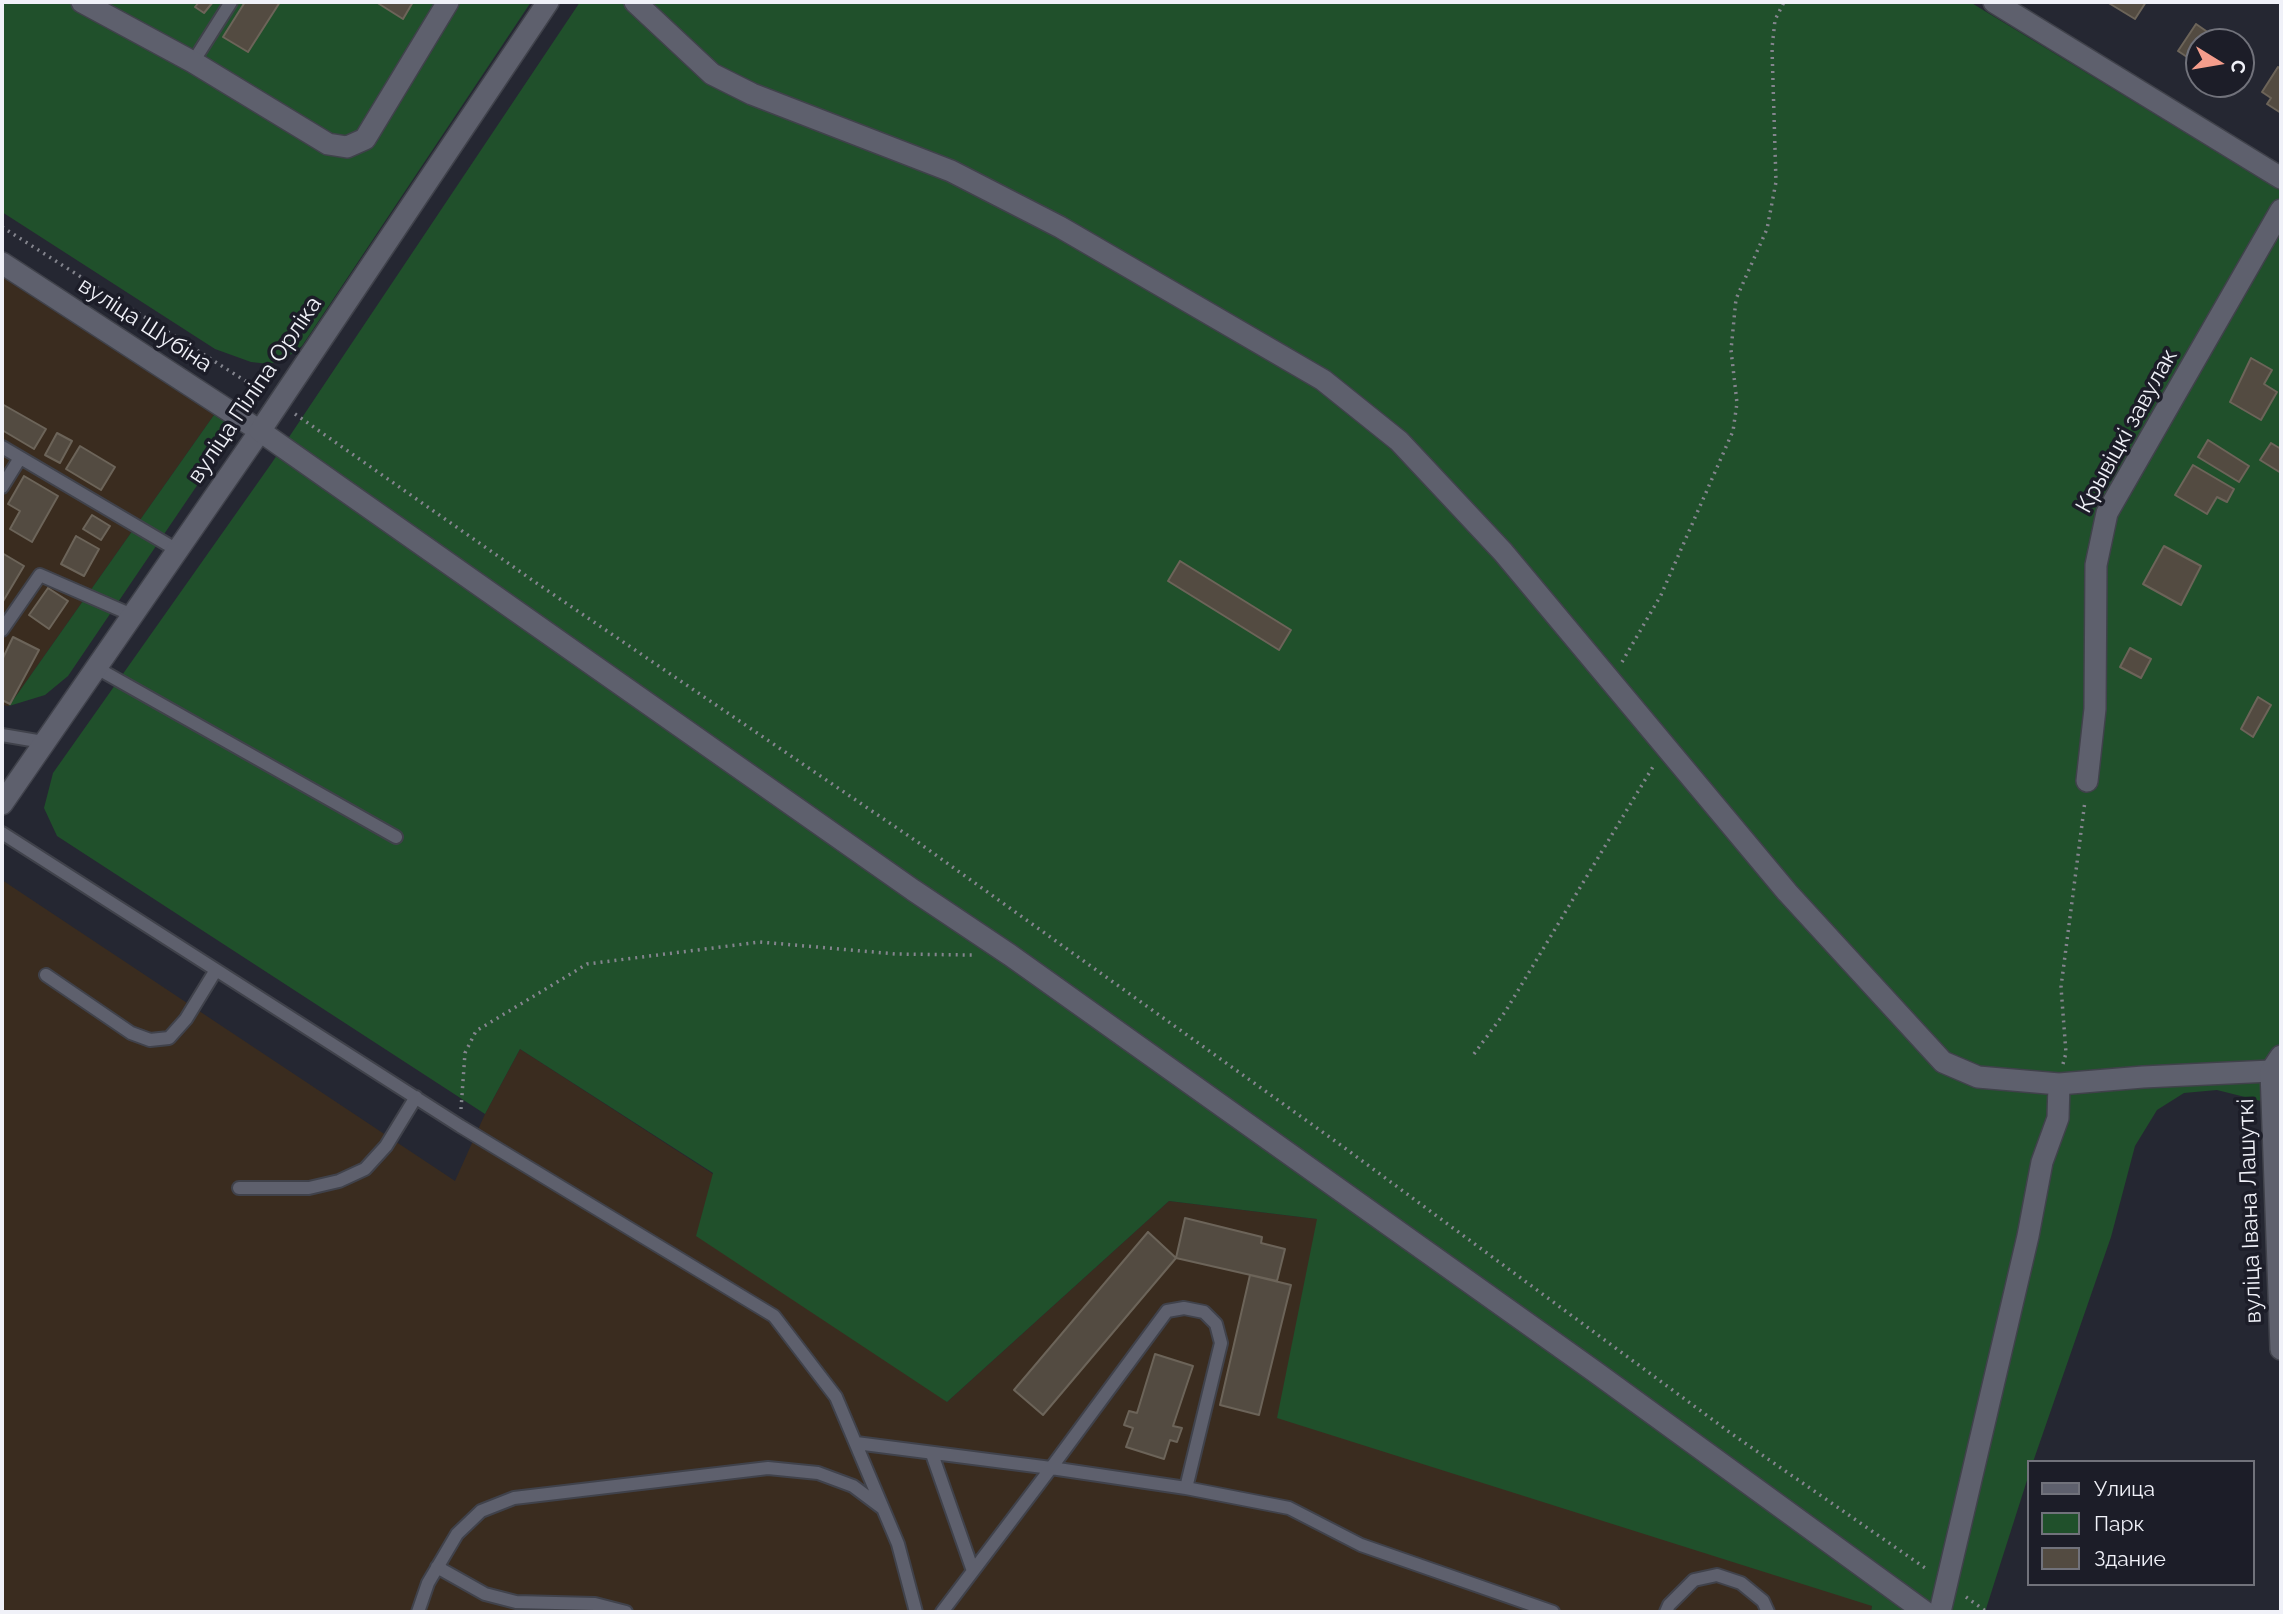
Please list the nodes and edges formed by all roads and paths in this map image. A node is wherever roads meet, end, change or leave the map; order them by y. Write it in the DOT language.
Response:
graph roads {
  1 [pos="82,2"];
  2 [pos="231,2"];
  3 [pos="448,2"];
  4 [pos="548,2"];
  5 [pos="635,2"];
  6 [pos="1784,2"];
  7 [pos="1994,2"];
  8 [pos="192,62"];
  9 [pos="2281,178"];
  10 [pos="2281,210"];
  11 [pos="2,227"];
  12 [pos="2,263"];
  13 [pos="279,402"];
  14 [pos="260,431"];
  15 [pos="2,447"];
  16 [pos="20,458"];
  17 [pos="2,487"];
  18 [pos="177,550"];
  19 [pos="132,615"];
  20 [pos="2,630"];
  21 [pos="95,667"];
  22 [pos="1611,681"];
  23 [pos="2,735"];
  24 [pos="43,742"];
  25 [pos="1660,754"];
  26 [pos="2087,781"];
  27 [pos="2,804"];
  28 [pos="2,833"];
  29 [pos="397,838"];
  30 [pos="1010,955"];
  31 [pos="216,970"];
  32 [pos="46,975"];
  33 [pos="1474,1054"];
  34 [pos="2276,1064"];
  35 [pos="2059,1084"];
  36 [pos="416,1097"];
  37 [pos="460,1126"];
  38 [pos="2277,1127"];
  39 [pos="239,1188"];
  40 [pos="2281,1349"];
  41 [pos="856,1443"];
  42 [pos="932,1454"];
  43 [pos="1051,1468"];
  44 [pos="1186,1488"];
  45 [pos="883,1509"];
  46 [pos="437,1567"];
  47 [pos="973,1571"];
  48 [pos="1947,1583"];
  49 [pos="418,1612"];
  50 [pos="626,1612"];
  51 [pos="916,1612"];
  52 [pos="942,1612"];
  53 [pos="1553,1612"];
  54 [pos="1666,1612"];
  55 [pos="1768,1612"];
  56 [pos="1925,1612"];
  57 [pos="1940,1612"];
  58 [pos="1987,1612"];
  1 -- 8 [label="street"];
  2 -- 8 [label="lane"];
  3 -- 8 [label="street"];
  4 -- 13 [label="street, вуліца Піліпа Орліка"];
  5 -- 22 [label="street"];
  6 -- 22 [label="path"];
  7 -- 9 [label="street"];
  10 -- 26 [label="street, Крывіцкі завулак"];
  11 -- 13 [label="path"];
  12 -- 14 [label="street, вуліца Шубіна"];
  13 -- 14 [label="street, вуліца Піліпа Орліка"];
  13 -- 48 [label="path"];
  14 -- 18 [label="street, вуліца Піліпа Орліка"];
  14 -- 30 [label="street, вуліца Шубіна"];
  15 -- 16 [label="lane"];
  16 -- 17 [label="lane"];
  16 -- 18 [label="lane"];
  18 -- 19 [label="street, вуліца Піліпа Орліка"];
  19 -- 20 [label="lane"];
  19 -- 21 [label="street, вуліца Піліпа Орліка"];
  21 -- 24 [label="street, вуліца Піліпа Орліка"];
  21 -- 29 [label="lane"];
  22 -- 35 [label="street"];
  23 -- 24 [label="lane"];
  24 -- 27 [label="street, вуліца Піліпа Орліка"];
  25 -- 33 [label="path"];
  26 -- 35 [label="path"];
  28 -- 31 [label="lane"];
  30 -- 37 [label="path"];
  30 -- 56 [label="street, вуліца Шубіна"];
  31 -- 32 [label="lane"];
  31 -- 36 [label="lane"];
  34 -- 35 [label="street"];
  34 -- 38 [label="street, вуліца Івана Лашуткі"];
  35 -- 48 [label="street"];
  36 -- 37 [label="lane"];
  36 -- 39 [label="lane"];
  37 -- 41 [label="lane"];
  38 -- 40 [label="street, вуліца Івана Лашуткі"];
  41 -- 42 [label="lane"];
  41 -- 45 [label="lane"];
  42 -- 43 [label="lane"];
  42 -- 47 [label="lane"];
  43 -- 44 [label="lane"];
  43 -- 44 [label="lane"];
  43 -- 47 [label="lane"];
  44 -- 53 [label="lane"];
  45 -- 46 [label="lane"];
  45 -- 51 [label="lane"];
  46 -- 49 [label="lane"];
  46 -- 50 [label="lane"];
  47 -- 52 [label="lane"];
  48 -- 57 [label="street"];
  48 -- 58 [label="path"];
  54 -- 55 [label="lane"];
}
